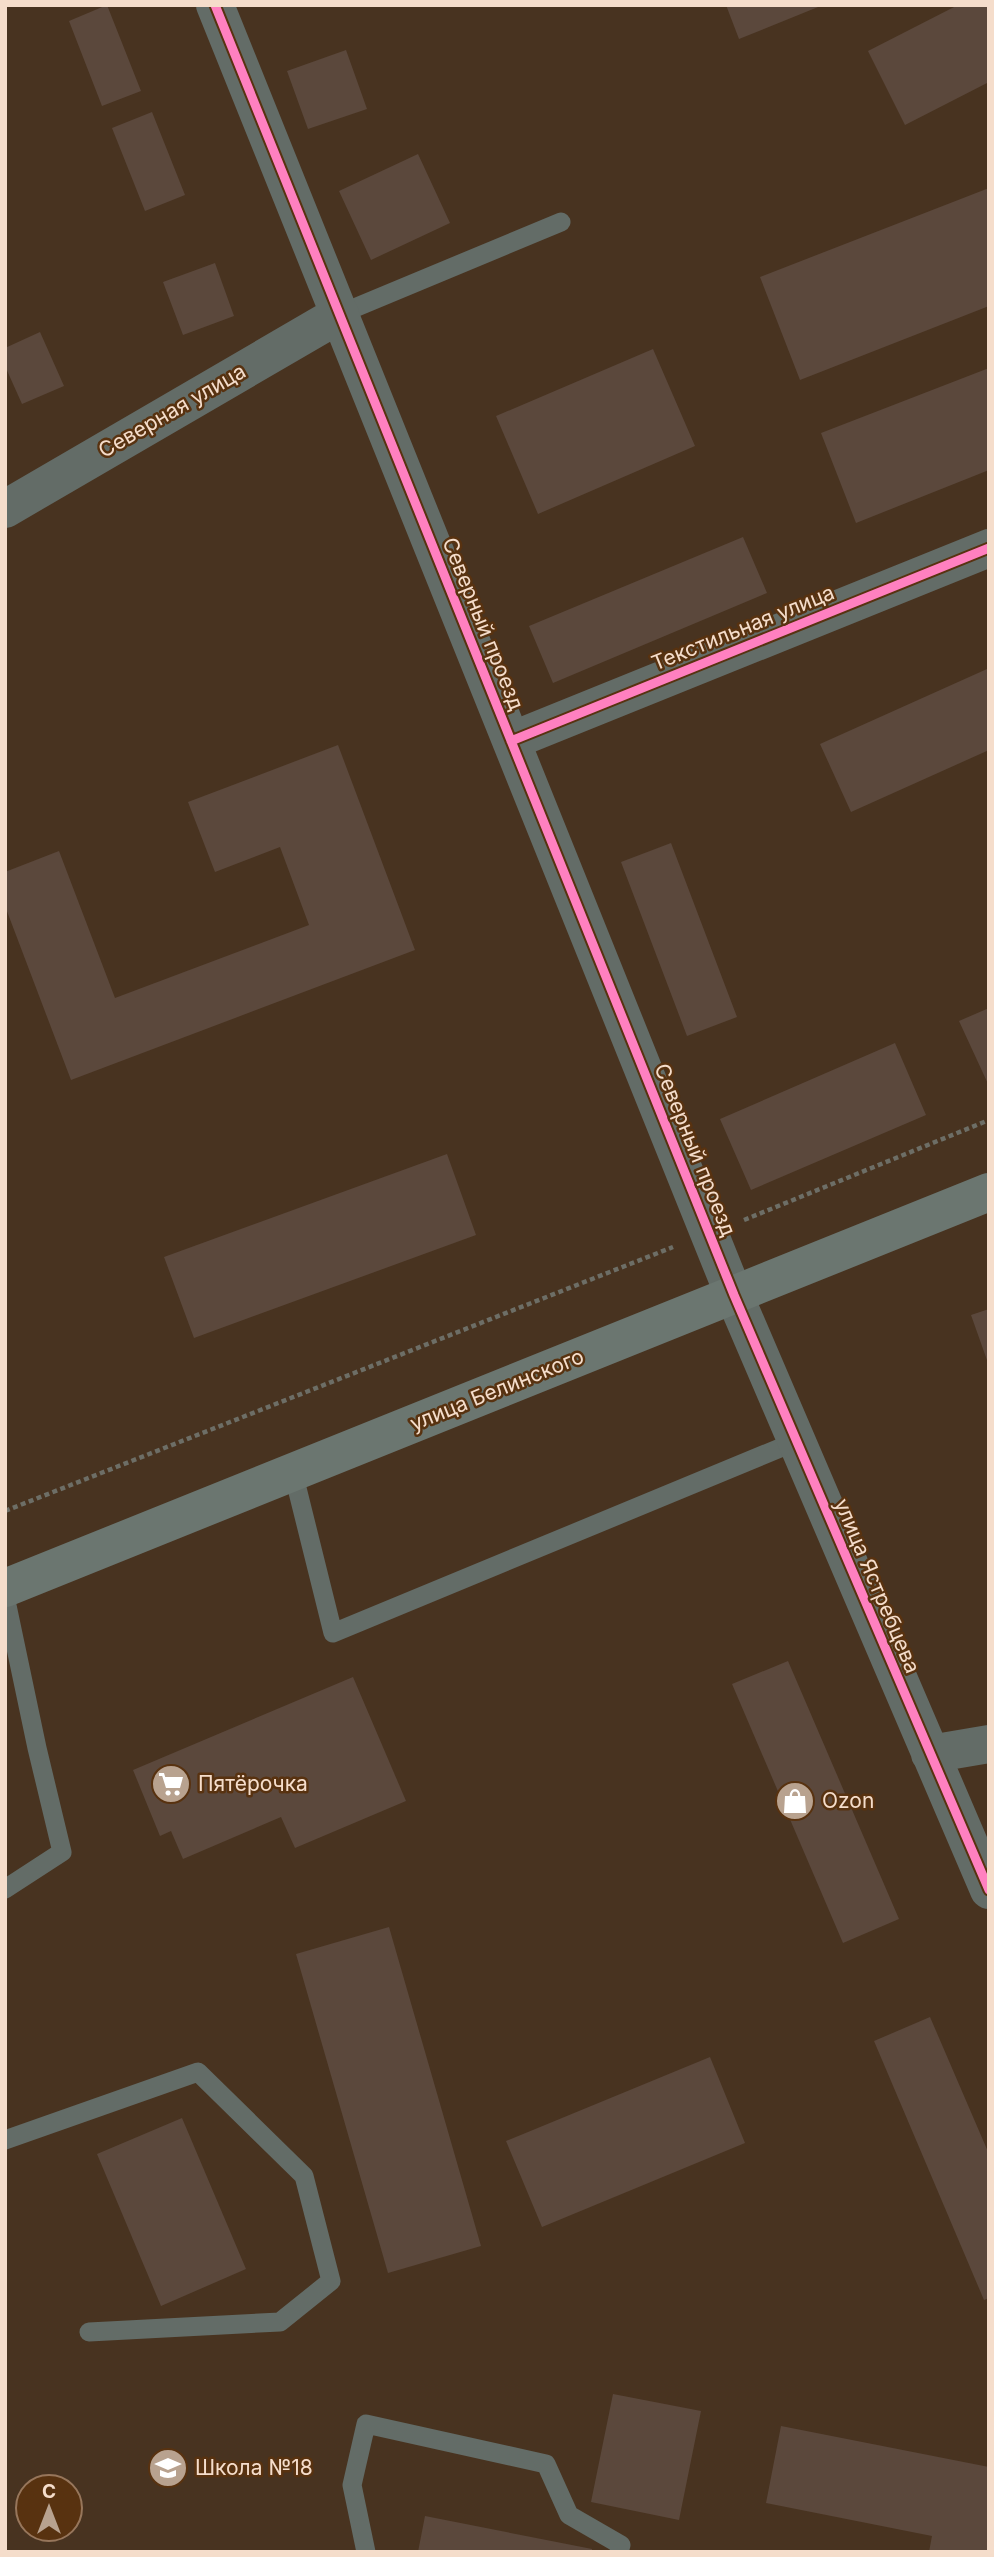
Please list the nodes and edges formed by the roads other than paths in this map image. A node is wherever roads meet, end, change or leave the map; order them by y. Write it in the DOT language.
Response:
graph roads {
  1 [pos="215,5"];
  2 [pos="561,222"];
  3 [pos="340,314"];
  4 [pos="5,509"];
  5 [pos="989,548"];
  6 [pos="511,741"];
  7 [pos="989,1192"];
  8 [pos="734,1295"];
  9 [pos="797,1441"];
  10 [pos="293,1472"];
  11 [pos="5,1588"];
  12 [pos="5,1596"];
  13 [pos="989,1744"];
  14 [pos="930,1754"];
  15 [pos="5,1889"];
  16 [pos="989,1890"];
  17 [pos="5,2140"];
  18 [pos="89,2332"];
  19 [pos="366,2552"];
  20 [pos="619,2552"];
  1 -- 3 [label="street, Северный проезд"];
  2 -- 3 [label="lane"];
  3 -- 4 [label="street, Северная улица"];
  3 -- 6 [label="street, Северный проезд"];
  5 -- 6 [label="street, Текстильная улица"];
  6 -- 8 [label="street, Северный проезд"];
  7 -- 8 [label="main road, улица Белинского"];
  8 -- 9 [label="street, улица Ястребцева"];
  8 -- 10 [label="main road, улица Белинского"];
  9 -- 10 [label="lane"];
  9 -- 14 [label="street, улица Ястребцева"];
  10 -- 11 [label="main road, улица Белинского"];
  12 -- 15 [label="lane"];
  13 -- 14 [label="street"];
  14 -- 16 [label="street, улица Ястребцева"];
  17 -- 18 [label="lane"];
  19 -- 20 [label="lane"];
}
